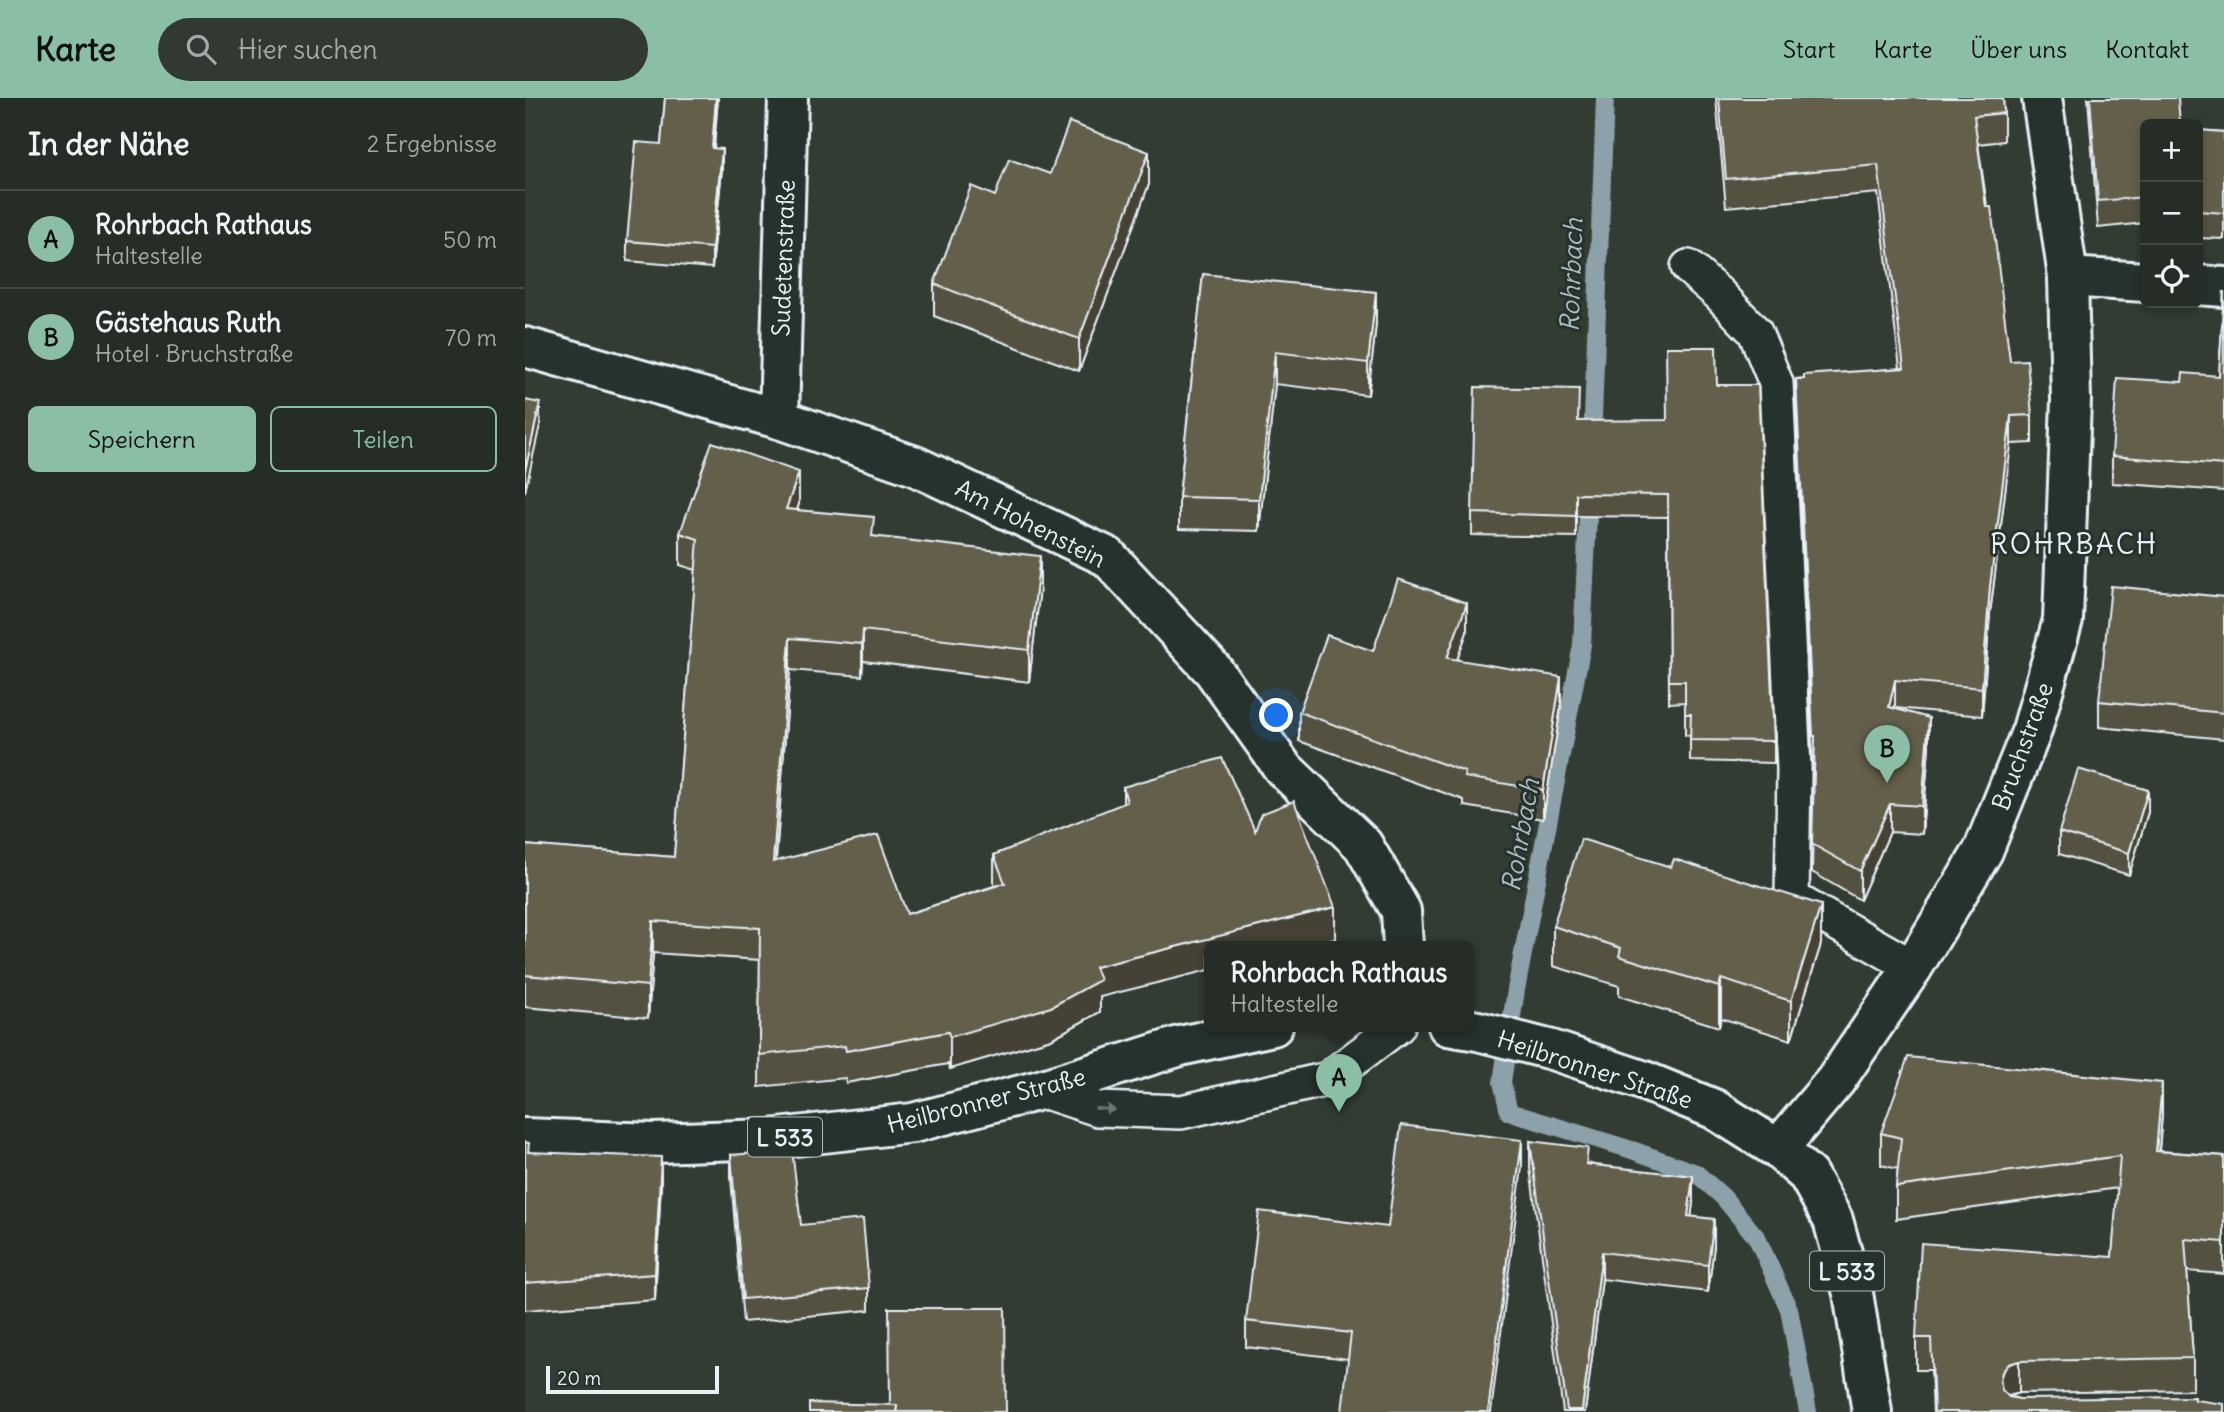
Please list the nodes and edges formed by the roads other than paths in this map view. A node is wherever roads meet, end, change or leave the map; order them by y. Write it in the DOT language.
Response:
graph roads {
  1 [pos="788,98"];
  2 [pos="2042,98"];
  3 [pos="1688,267"];
  4 [pos="2068,277"];
  5 [pos="2140,282"];
  6 [pos="2203,285"];
  7 [pos="2224,287"];
  8 [pos="525,347"];
  9 [pos="779,419"];
  10 [pos="1403,941"];
  11 [pos="1913,967"];
  12 [pos="1245,1032"];
  13 [pos="1390,1032"];
  14 [pos="1474,1032"];
  15 [pos="1040,1090"];
  16 [pos="525,1138"];
  17 [pos="1778,1149"];
  18 [pos="1871,1412"];
  1 -- 9 [label="street, Sudetenstraße"];
  2 -- 4 [label="street, Bruchstraße"];
  3 -- 11 [label="lane"];
  4 -- 5 [label="street"];
  4 -- 11 [label="street, Bruchstraße"];
  6 -- 7 [label="street"];
  8 -- 9 [label="street, Am Hohenstein"];
  9 -- 10 [label="street, Am Hohenstein"];
  11 -- 17 [label="street, Bruchstraße"];
  12 -- 15 [label="street, Heilbronner Straße / L 533"];
  15 -- 13 [label="lane, one-way"];
  14 -- 17 [label="street, Heilbronner Straße / L 533"];
  15 -- 16 [label="street, Heilbronner Straße / L 533"];
  17 -- 18 [label="street, Heilbronner Straße / L 533"];
}
